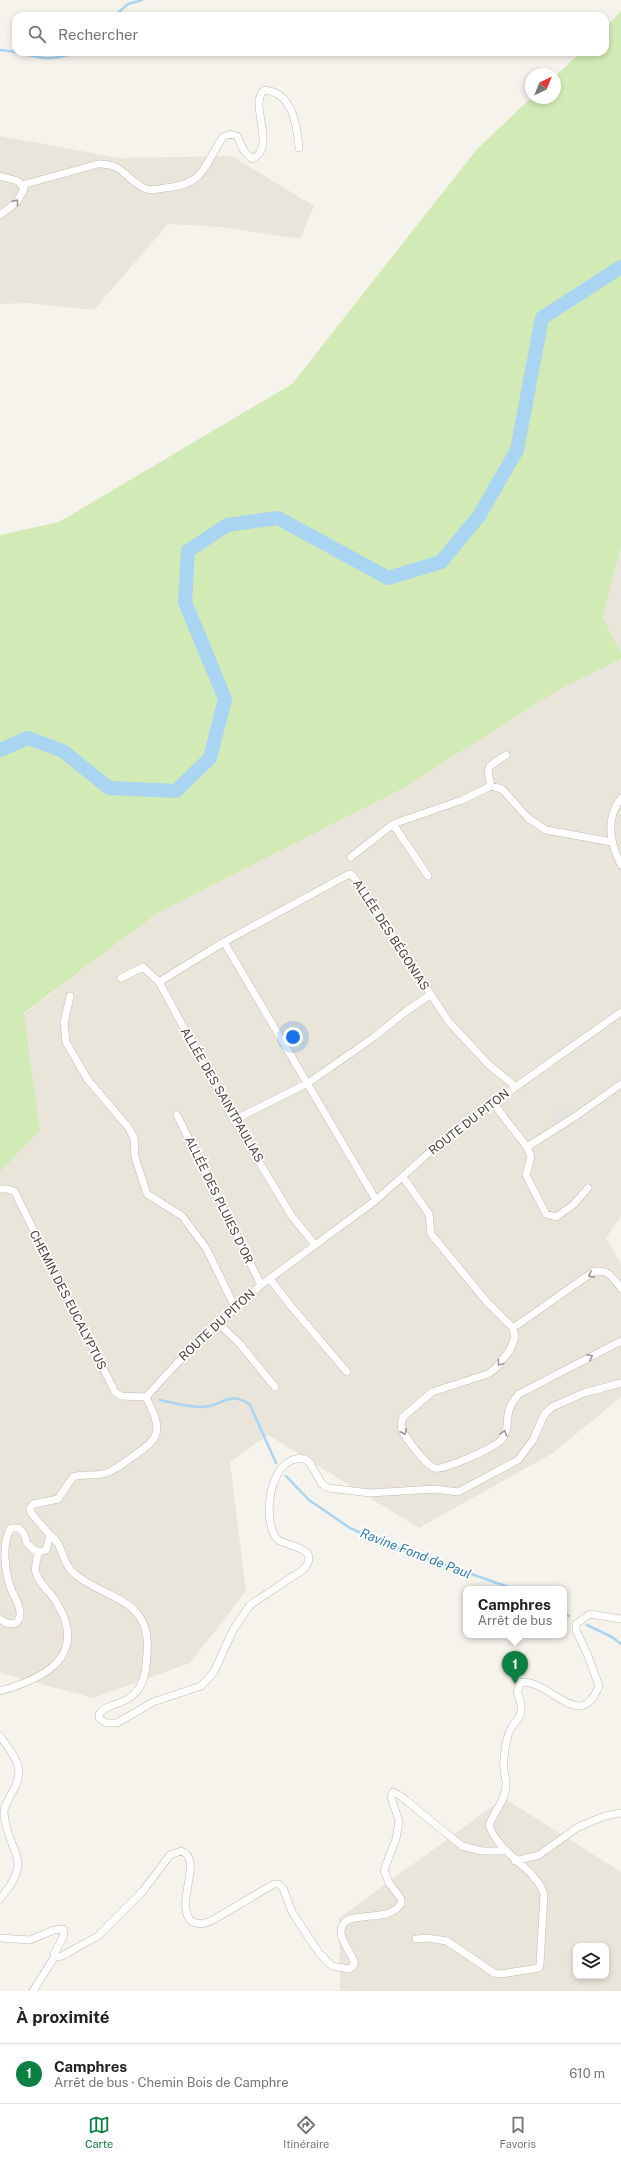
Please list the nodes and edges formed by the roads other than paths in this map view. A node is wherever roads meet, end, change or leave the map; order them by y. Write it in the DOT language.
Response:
graph roads {
  1 [pos="299,148"];
  2 [pos="0,176"];
  3 [pos="22,184"];
  4 [pos="0,215"];
  5 [pos="506,756"];
  6 [pos="491,786"];
  7 [pos="621,798"];
  8 [pos="393,824"];
  9 [pos="612,842"];
  10 [pos="351,856"];
  11 [pos="621,865"];
  12 [pos="428,876"];
  13 [pos="224,942"];
  14 [pos="122,978"];
  15 [pos="159,982"];
  16 [pos="430,995"];
  17 [pos="70,996"];
  18 [pos="621,1012"];
  19 [pos="308,1084"];
  20 [pos="621,1084"];
  21 [pos="515,1086"];
  22 [pos="493,1103"];
  23 [pos="177,1115"];
  24 [pos="234,1120"];
  25 [pos="527,1147"];
  26 [pos="403,1177"];
  27 [pos="588,1188"];
  28 [pos="0,1189"];
  29 [pos="376,1200"];
  30 [pos="315,1245"];
  31 [pos="270,1279"];
  32 [pos="261,1285"];
  33 [pos="621,1288"];
  34 [pos="234,1307"];
  35 [pos="218,1323"];
  36 [pos="513,1328"];
  37 [pos="621,1341"];
  38 [pos="347,1372"];
  39 [pos="621,1383"];
  40 [pos="275,1387"];
  41 [pos="146,1397"];
  42 [pos="50,1535"];
  43 [pos="39,1552"];
  44 [pos="0,1619"];
  45 [pos="621,1619"];
  46 [pos="0,1691"];
  47 [pos="0,1736"];
  48 [pos="621,1813"];
  49 [pos="505,1851"];
  50 [pos="515,1861"];
  51 [pos="0,1899"];
  52 [pos="0,1938"];
  53 [pos="416,1939"];
  54 [pos="55,1956"];
  55 [pos="33,1991"];
  1 -- 3 [label="street"];
  2 -- 3 [label="street"];
  4 -- 3 [label="street, one-way"];
  5 -- 6 [label="street"];
  6 -- 8 [label="street"];
  6 -- 9 [label="street"];
  7 -- 9 [label="street"];
  8 -- 10 [label="street"];
  8 -- 12 [label="street"];
  9 -- 11 [label="street"];
  13 -- 15 [label="street, ALLÉE DES BÉGONIAS"];
  13 -- 16 [label="street, ALLÉE DES BÉGONIAS"];
  13 -- 19 [label="street"];
  14 -- 15 [label="street, ALLÉE DES SAINTPAULIAS"];
  15 -- 24 [label="street, ALLÉE DES SAINTPAULIAS"];
  16 -- 19 [label="street"];
  16 -- 21 [label="street, ALLÉE DES BÉGONIAS"];
  17 -- 34 [label="street"];
  18 -- 21 [label="street, ROUTE DU PITON"];
  19 -- 24 [label="street"];
  19 -- 29 [label="street"];
  20 -- 25 [label="street"];
  21 -- 22 [label="street, ROUTE DU PITON"];
  22 -- 25 [label="street"];
  22 -- 26 [label="street, ROUTE DU PITON"];
  23 -- 32 [label="street, ALLÉE DES PLUIES D'OR"];
  24 -- 30 [label="street, ALLÉE DES SAINTPAULIAS"];
  25 -- 27 [label="street"];
  26 -- 29 [label="street, ROUTE DU PITON"];
  26 -- 36 [label="street"];
  28 -- 41 [label="street, CHEMIN DES EUCALYPTUS"];
  29 -- 30 [label="street, ROUTE DU PITON"];
  30 -- 31 [label="street, ROUTE DU PITON"];
  31 -- 32 [label="street, ROUTE DU PITON"];
  31 -- 38 [label="street"];
  32 -- 34 [label="street, ROUTE DU PITON"];
  33 -- 36 [label="street, one-way"];
  34 -- 35 [label="street, ROUTE DU PITON"];
  35 -- 40 [label="street"];
  35 -- 41 [label="street, ROUTE DU PITON"];
  36 -- 37 [label="street, one-way"];
  39 -- 42 [label="street"];
  41 -- 42 [label="street"];
  42 -- 43 [label="street"];
  43 -- 44 [label="street"];
  43 -- 46 [label="street"];
  45 -- 49 [label="street"];
  47 -- 51 [label="street"];
  48 -- 50 [label="street"];
  49 -- 50 [label="street"];
  49 -- 54 [label="street"];
  50 -- 53 [label="street"];
  52 -- 54 [label="street"];
  54 -- 55 [label="street"];
}
